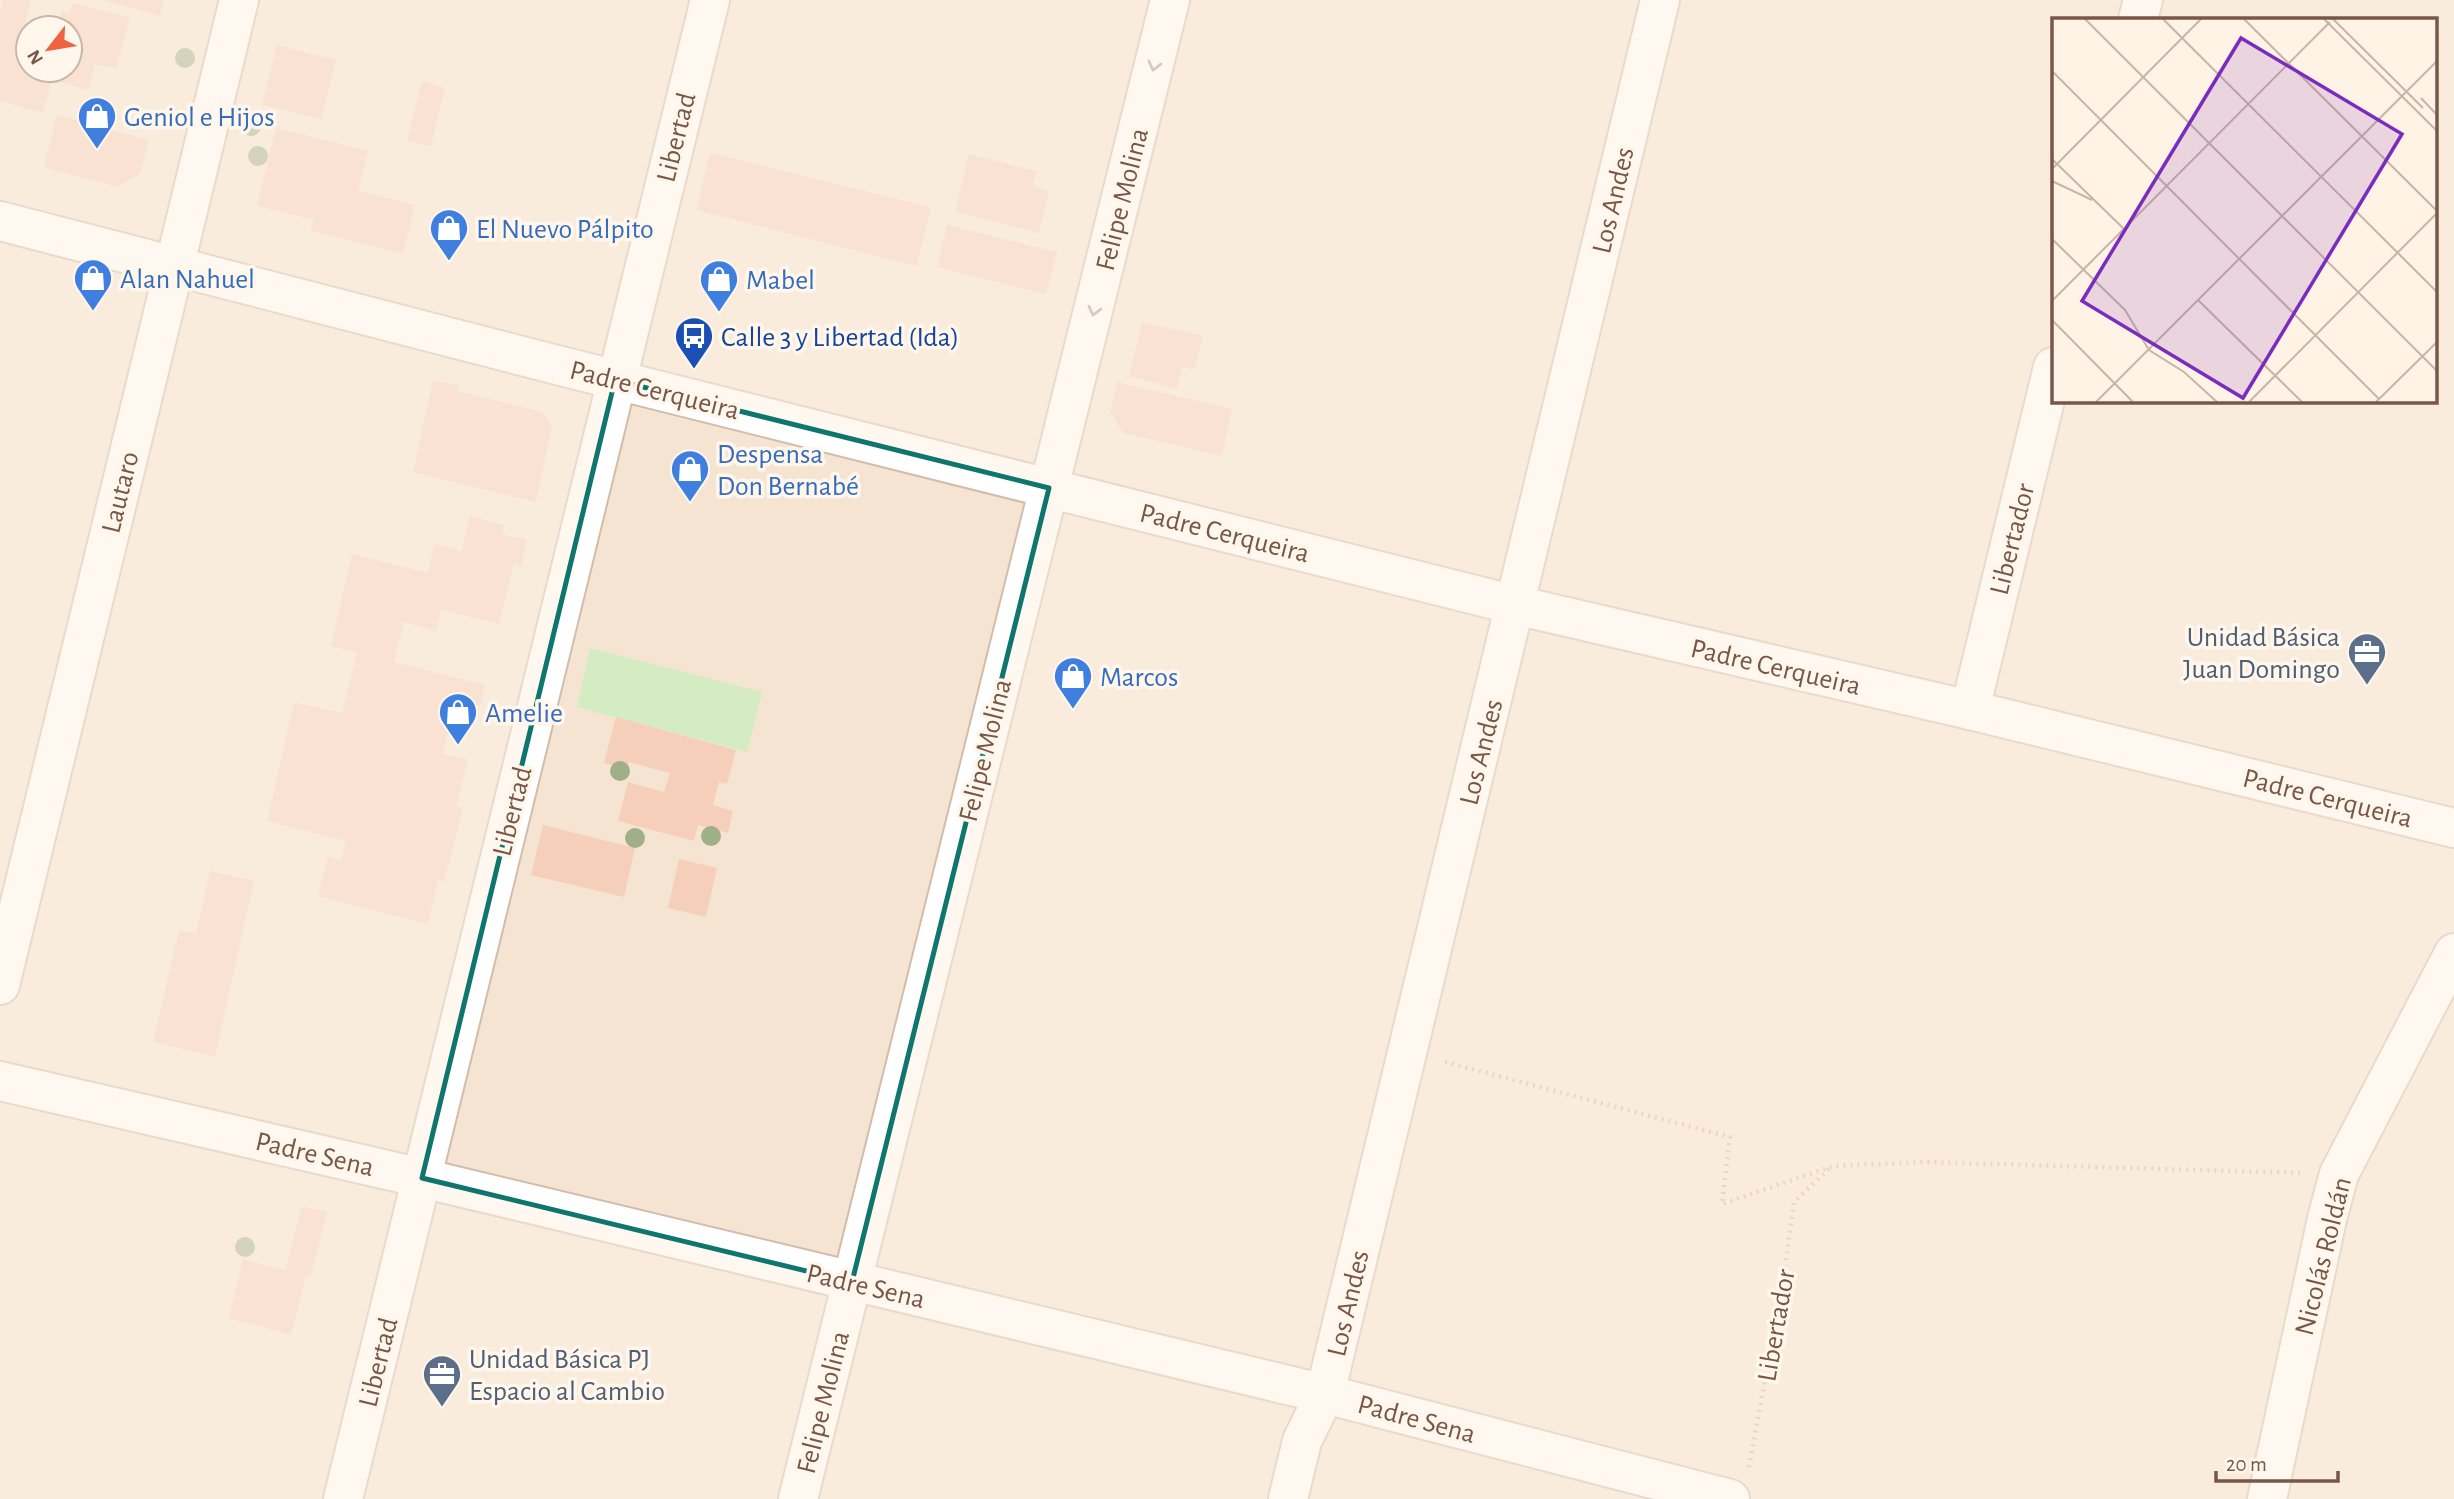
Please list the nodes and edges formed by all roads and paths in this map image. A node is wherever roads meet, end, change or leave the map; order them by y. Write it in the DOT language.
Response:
graph roads {
  1 [pos="239,0"];
  2 [pos="709,0"];
  3 [pos="1170,0"];
  4 [pos="1660,0"];
  5 [pos="2143,0"];
  6 [pos="2138,18"];
  7 [pos="0,221"];
  8 [pos="173,264"];
  9 [pos="2052,371"];
  10 [pos="615,380"];
  11 [pos="1049,488"];
  12 [pos="1516,605"];
  13 [pos="1970,710"];
  14 [pos="2454,828"];
  15 [pos="2454,953"];
  16 [pos="0,985"];
  17 [pos="1407,1052"];
  18 [pos="0,1081"];
  19 [pos="1833,1166"];
  20 [pos="2339,1174"];
  21 [pos="422,1178"];
  22 [pos="852,1282"];
  23 [pos="1325,1394"];
  24 [pos="1739,1486"];
  25 [pos="343,1499"];
  26 [pos="798,1499"];
  27 [pos="1288,1499"];
  28 [pos="2267,1499"];
  1 -- 8 [label="street, Lautaro"];
  2 -- 10 [label="street, Libertad"];
  3 -- 11 [label="street, Felipe Molina, one-way"];
  4 -- 12 [label="street, Los Andes"];
  5 -- 6 [label="street"];
  7 -- 8 [label="street, Padre Cerqueira"];
  8 -- 10 [label="street, Padre Cerqueira"];
  8 -- 16 [label="street, Lautaro"];
  9 -- 13 [label="street, Libertador"];
  10 -- 11 [label="street, Padre Cerqueira"];
  10 -- 21 [label="street, Libertad"];
  11 -- 12 [label="street, Padre Cerqueira"];
  11 -- 22 [label="street, Felipe Molina"];
  12 -- 13 [label="street, Padre Cerqueira"];
  12 -- 17 [label="street, Los Andes"];
  13 -- 14 [label="street, Padre Cerqueira"];
  15 -- 20 [label="street, Nicolás Roldán"];
  17 -- 19 [label="path"];
  17 -- 23 [label="street, Los Andes"];
  18 -- 21 [label="street, Padre Sena"];
  19 -- 20 [label="path"];
  19 -- 24 [label="path, Libertador"];
  20 -- 28 [label="street, Nicolás Roldán"];
  21 -- 22 [label="street, Padre Sena"];
  21 -- 25 [label="street, Libertad"];
  22 -- 23 [label="street, Padre Sena"];
  22 -- 26 [label="street, Felipe Molina"];
  23 -- 24 [label="street, Padre Sena"];
  23 -- 27 [label="street, Los Andes"];
}
